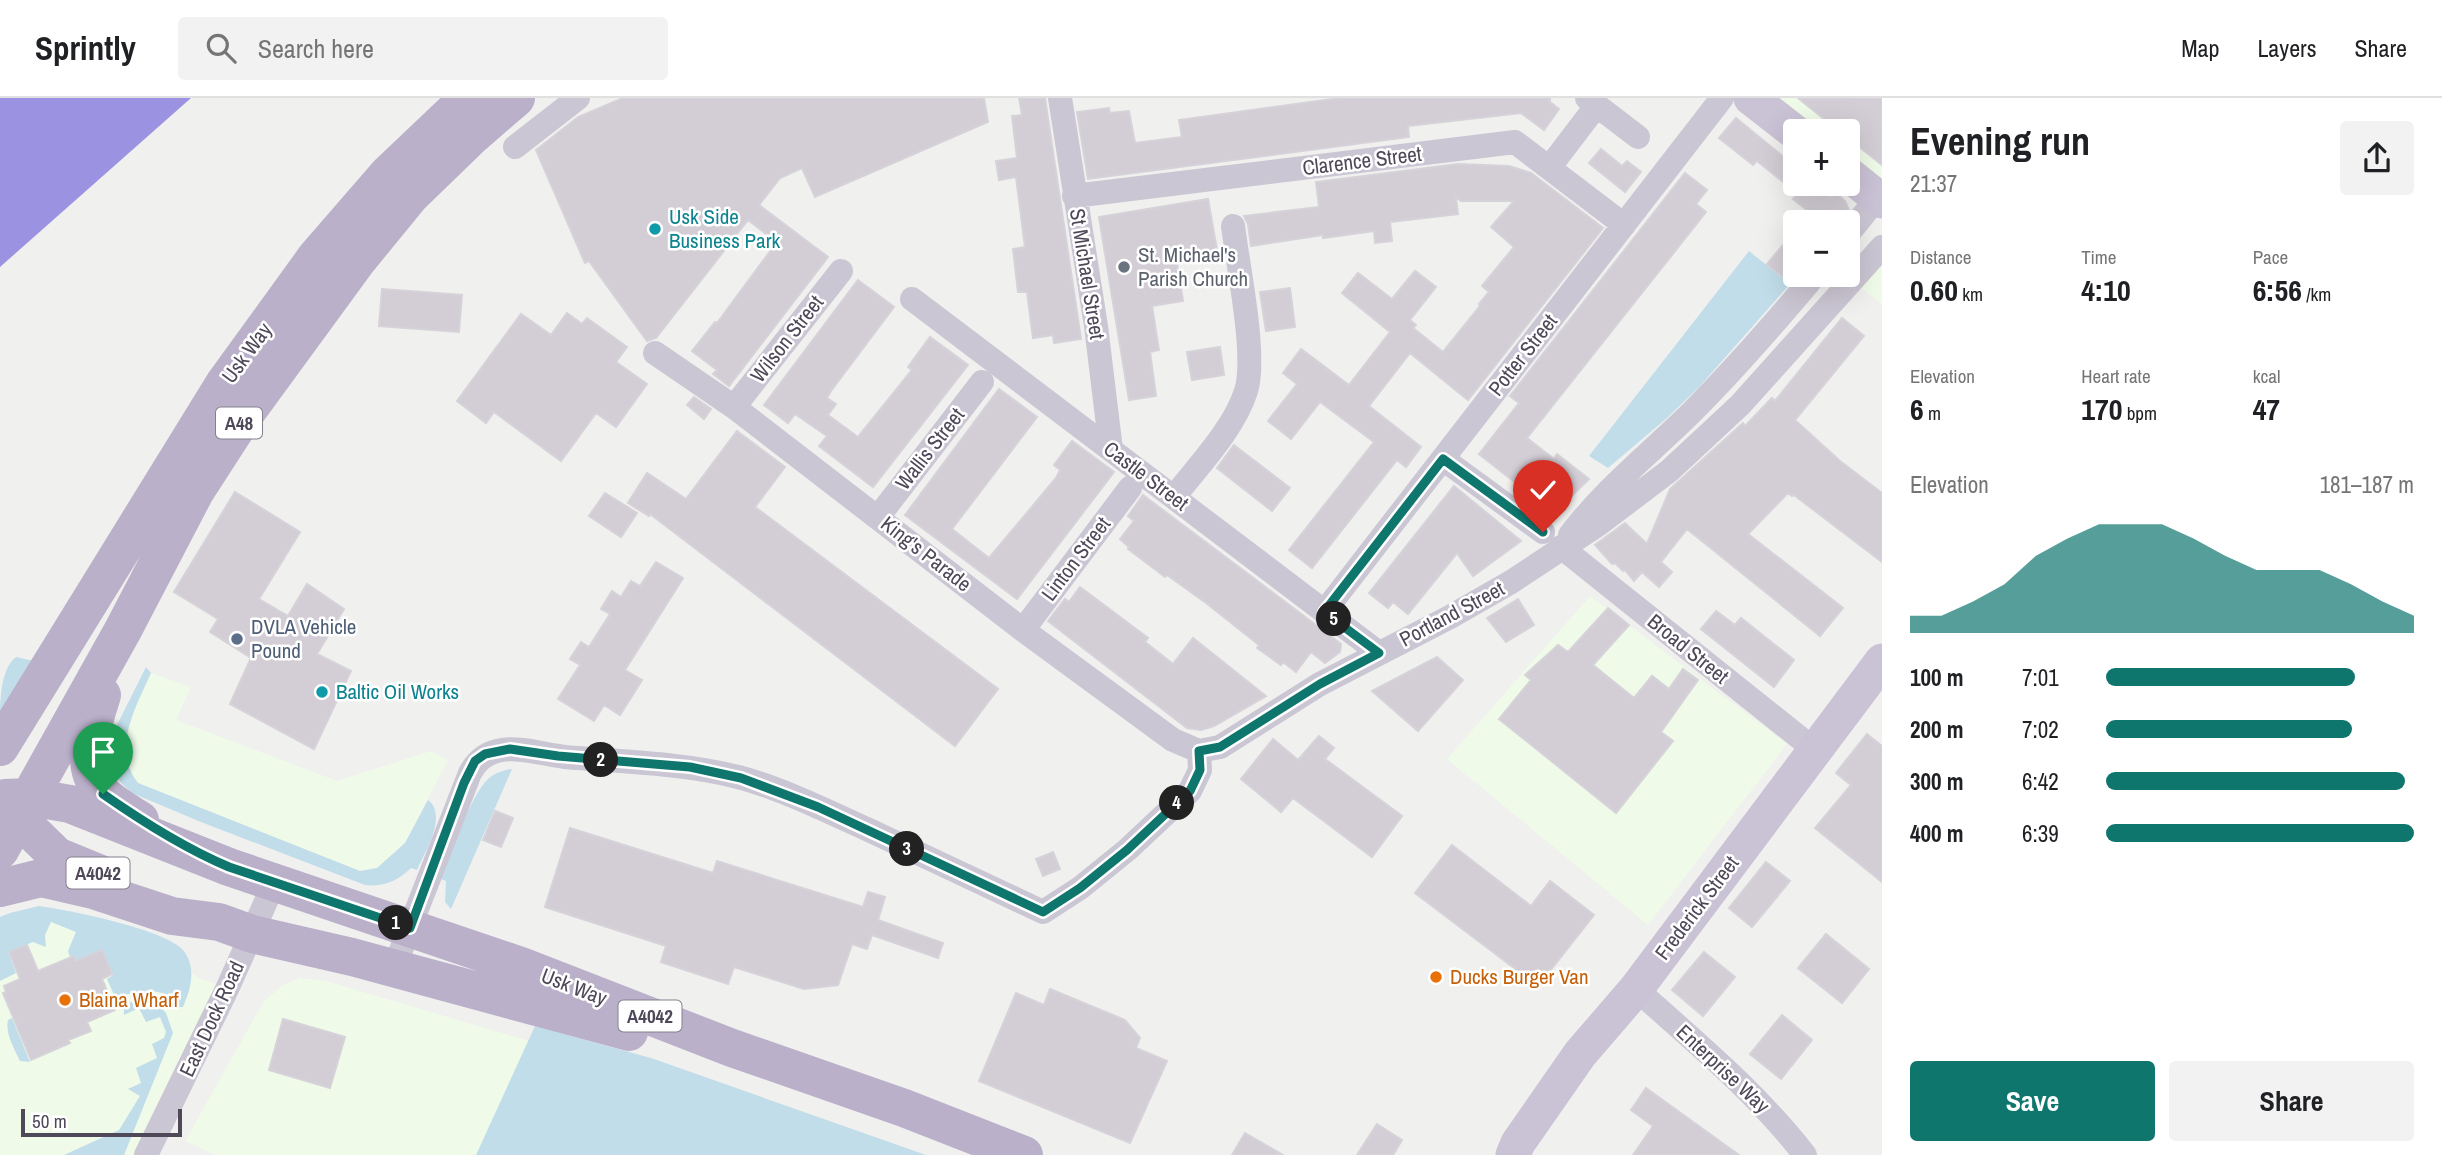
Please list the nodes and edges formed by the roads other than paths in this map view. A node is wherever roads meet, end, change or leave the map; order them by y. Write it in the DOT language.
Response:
graph roads {
  1 [pos="468,98"];
  2 [pos="516,98"];
  3 [pos="578,98"];
  4 [pos="1060,98"];
  5 [pos="1722,98"];
  6 [pos="1751,98"];
  7 [pos="1592,102"];
  8 [pos="1783,123"];
  9 [pos="1638,137"];
  10 [pos="515,147"];
  11 [pos="1549,167"];
  12 [pos="1860,182"];
  13 [pos="1074,196"];
  14 [pos="1881,197"];
  15 [pos="1860,221"];
  16 [pos="1624,225"];
  17 [pos="1233,226"];
  18 [pos="1882,247"];
  19 [pos="841,271"];
  20 [pos="1805,287"];
  21 [pos="912,299"];
  22 [pos="655,353"];
  23 [pos="982,382"];
  24 [pos="734,407"];
  25 [pos="1111,450"];
  26 [pos="1443,459"];
  27 [pos="1130,488"];
  28 [pos="1174,498"];
  29 [pos="878,517"];
  30 [pos="1552,539"];
  31 [pos="1324,612"];
  32 [pos="123,630"];
  33 [pos="1023,630"];
  34 [pos="1379,653"];
  35 [pos="1882,661"];
  36 [pos="0,747"];
  37 [pos="1815,750"];
  38 [pos="1199,751"];
  39 [pos="9,809"];
  40 [pos="200,855"];
  41 [pos="275,881"];
  42 [pos="0,888"];
  43 [pos="235,928"];
  44 [pos="410,928"];
  45 [pos="394,968"];
  46 [pos="1636,989"];
  47 [pos="146,1155"];
  48 [pos="970,1155"];
  49 [pos="1024,1155"];
  50 [pos="1513,1155"];
  51 [pos="1805,1155"];
  1 -- 36 [label="main road, Usk Way / A48"];
  2 -- 32 [label="main road, Usk Way / A48"];
  3 -- 10 [label="street"];
  4 -- 13 [label="street, St Michael Street"];
  5 -- 16 [label="street, Potter Street"];
  6 -- 8 [label="street"];
  7 -- 9 [label="street"];
  7 -- 11 [label="street"];
  11 -- 13 [label="street, Clarence Street"];
  11 -- 16 [label="street, Clarence Street"];
  12 -- 14 [label="street"];
  13 -- 25 [label="street, St Michael Street"];
  14 -- 15 [label="street"];
  16 -- 26 [label="street, Potter Street"];
  17 -- 28 [label="street"];
  18 -- 30 [label="street, Portland Street"];
  19 -- 24 [label="street, Wilson Street"];
  20 -- 30 [label="street, Portland Street"];
  21 -- 25 [label="street, Castle Street"];
  22 -- 24 [label="street, King's Parade"];
  23 -- 29 [label="street, Wallis Street"];
  24 -- 29 [label="street, King's Parade"];
  25 -- 28 [label="street, Castle Street"];
  26 -- 30 [label="street, Broad Street"];
  26 -- 31 [label="street, Potter Street"];
  27 -- 33 [label="street, Linton Street"];
  28 -- 31 [label="street, Castle Street"];
  29 -- 33 [label="street, King's Parade"];
  30 -- 34 [label="street, Portland Street"];
  30 -- 37 [label="street, Broad Street"];
  31 -- 34 [label="street, Castle Street"];
  32 -- 39 [label="main road, Usk Way / A48"];
  32 -- 40 [label="main road, Usk Way / A4042"];
  33 -- 38 [label="street, King's Parade"];
  34 -- 38 [label="street, Portland Street"];
  35 -- 37 [label="street, Frederick Street"];
  37 -- 46 [label="street, Frederick Street"];
  38 -- 44 [label="street"];
  39 -- 40 [label="main road, Usk Way / A4042"];
  39 -- 43 [label="main road, Usk Way / A4042"];
  40 -- 41 [label="main road, Usk Way / A4042"];
  41 -- 43 [label="street, East Dock Road"];
  41 -- 44 [label="main road, Usk Way / A4042"];
  42 -- 43 [label="main road, Usk Way / A4042"];
  43 -- 45 [label="main road, Usk Way / A4042"];
  43 -- 47 [label="street, East Dock Road"];
  44 -- 45 [label="street"];
  44 -- 49 [label="main road, Usk Way / A4042"];
  45 -- 48 [label="main road, Usk Way / A4042"];
  46 -- 50 [label="street, Frederick Street"];
  46 -- 51 [label="street, Enterprise Way"];
}
